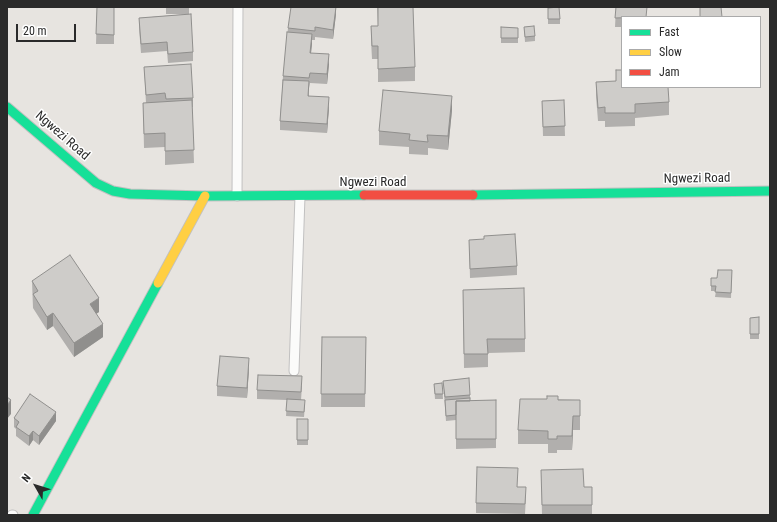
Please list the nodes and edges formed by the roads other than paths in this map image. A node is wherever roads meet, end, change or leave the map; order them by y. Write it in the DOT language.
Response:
graph roads {
  1 [pos="238,7"];
  2 [pos="7,107"];
  3 [pos="770,191"];
  4 [pos="205,196"];
  5 [pos="238,196"];
  6 [pos="300,196"];
  7 [pos="294,371"];
  8 [pos="33,515"];
  1 -- 5 [label="lane"];
  2 -- 4 [label="street, Ngwezi Road"];
  3 -- 6 [label="street, Ngwezi Road"];
  4 -- 5 [label="street, Ngwezi Road"];
  4 -- 8 [label="street"];
  5 -- 6 [label="street, Ngwezi Road"];
  6 -- 7 [label="lane"];
}
